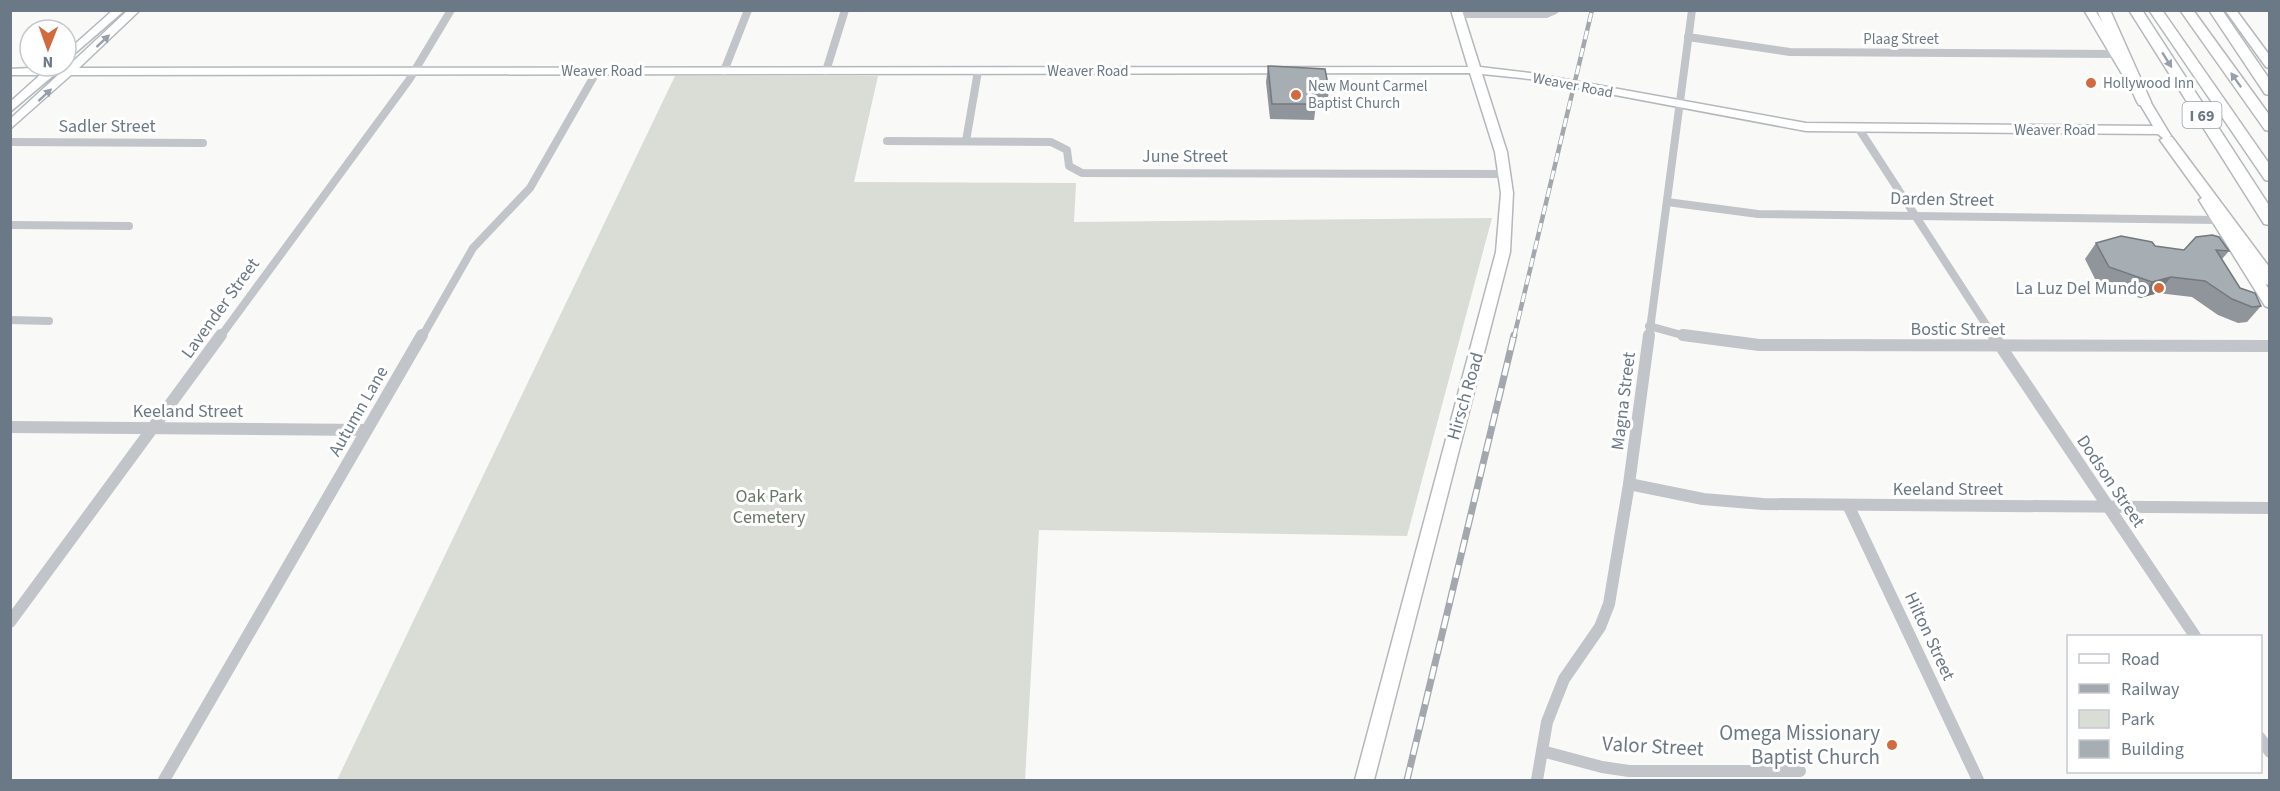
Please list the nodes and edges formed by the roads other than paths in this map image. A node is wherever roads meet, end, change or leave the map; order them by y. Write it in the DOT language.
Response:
graph roads {
  1 [pos="120,10"];
  2 [pos="135,10"];
  3 [pos="451,10"];
  4 [pos="748,10"];
  5 [pos="845,10"];
  6 [pos="1692,10"];
  7 [pos="2089,10"];
  8 [pos="2103,10"];
  9 [pos="2135,10"];
  10 [pos="2155,10"];
  11 [pos="2186,10"];
  12 [pos="2215,10"];
  13 [pos="2230,10"];
  14 [pos="1555,11"];
  15 [pos="1457,12"];
  16 [pos="1688,37"];
  17 [pos="78,47"];
  18 [pos="2115,54"];
  19 [pos="78,64"];
  20 [pos="2270,65"];
  21 [pos="1473,70"];
  22 [pos="415,71"];
  23 [pos="597,71"];
  24 [pos="724,71"];
  25 [pos="826,71"];
  26 [pos="978,71"];
  27 [pos="78,72"];
  28 [pos="44,78"];
  29 [pos="63,78"];
  30 [pos="2270,91"];
  31 [pos="2144,102"];
  32 [pos="1678,105"];
  33 [pos="10,109"];
  34 [pos="10,126"];
  35 [pos="2270,127"];
  36 [pos="1859,129"];
  37 [pos="2164,135"];
  38 [pos="887,141"];
  39 [pos="966,141"];
  40 [pos="10,142"];
  41 [pos="203,143"];
  42 [pos="1504,174"];
  43 [pos="2270,177"];
  44 [pos="1667,202"];
  45 [pos="1916,215"];
  46 [pos="2217,220"];
  47 [pos="2270,220"];
  48 [pos="10,225"];
  49 [pos="129,226"];
  50 [pos="2270,280"];
  51 [pos="2270,303"];
  52 [pos="10,320"];
  53 [pos="49,321"];
  54 [pos="1649,326"];
  55 [pos="2000,345"];
  56 [pos="2270,346"];
  57 [pos="10,427"];
  58 [pos="152,429"];
  59 [pos="366,430"];
  60 [pos="1629,484"];
  61 [pos="1849,507"];
  62 [pos="2107,507"];
  63 [pos="2270,508"];
  64 [pos="10,622"];
  65 [pos="2194,635"];
  66 [pos="1542,751"];
  67 [pos="1800,771"];
  68 [pos="164,780"];
  69 [pos="1364,780"];
  70 [pos="1537,780"];
  71 [pos="1978,780"];
  1 -- 17 [label="street"];
  19 -- 2 [label="street, one-way"];
  3 -- 22 [label="street, Lavender Street"];
  4 -- 24 [label="street"];
  5 -- 25 [label="street"];
  6 -- 16 [label="street, Magna Street"];
  7 -- 18 [label="street"];
  8 -- 31 [label="highway"];
  9 -- 47 [label="highway, I 69, one-way"];
  10 -- 43 [label="highway, I 69"];
  35 -- 11 [label="highway, I 69, one-way"];
  12 -- 30 [label="highway"];
  13 -- 20 [label="street"];
  14 -- 15 [label="street"];
  15 -- 21 [label="street, Hirsch Road"];
  16 -- 18 [label="street, Plaag Street"];
  16 -- 32 [label="street, Magna Street"];
  18 -- 31 [label="street"];
  21 -- 26 [label="street, Weaver Road"];
  21 -- 32 [label="street, Weaver Road"];
  21 -- 42 [label="street, Hirsch Road"];
  22 -- 23 [label="street, Weaver Road"];
  22 -- 27 [label="street, Weaver Road"];
  22 -- 58 [label="street, Lavender Street"];
  23 -- 24 [label="street, Weaver Road"];
  23 -- 59 [label="street, Autumn Lane"];
  24 -- 25 [label="street, Weaver Road"];
  25 -- 26 [label="street, Weaver Road"];
  26 -- 39 [label="street"];
  28 -- 33 [label="street"];
  34 -- 29 [label="street, one-way"];
  31 -- 37 [label="street"];
  32 -- 36 [label="street, Weaver Road"];
  32 -- 44 [label="street, Magna Street"];
  36 -- 37 [label="street, Weaver Road"];
  36 -- 45 [label="street, Dodson Street"];
  37 -- 46 [label="street"];
  37 -- 50 [label="highway"];
  38 -- 39 [label="street, June Street"];
  39 -- 42 [label="street, June Street"];
  40 -- 41 [label="street, Sadler Street"];
  42 -- 69 [label="street, Hirsch Road"];
  44 -- 45 [label="street, Darden Street"];
  44 -- 54 [label="street, Magna Street"];
  45 -- 46 [label="street, Darden Street"];
  45 -- 55 [label="street, Dodson Street"];
  46 -- 51 [label="street"];
  48 -- 49 [label="street"];
  52 -- 53 [label="street"];
  54 -- 55 [label="street, Bostic Street"];
  54 -- 60 [label="street, Magna Street"];
  55 -- 56 [label="street, Bostic Street"];
  55 -- 62 [label="street, Dodson Street"];
  57 -- 58 [label="street, Keeland Street"];
  58 -- 59 [label="street, Keeland Street"];
  58 -- 64 [label="street, Lavender Street"];
  59 -- 68 [label="street, Autumn Lane"];
  60 -- 61 [label="street, Keeland Street"];
  60 -- 66 [label="street, Magna Street"];
  61 -- 62 [label="street, Keeland Street"];
  61 -- 71 [label="street, Hilton Street"];
  62 -- 63 [label="street, Keeland Street"];
  62 -- 65 [label="street, Dodson Street"];
  66 -- 67 [label="street, Valor Street"];
  66 -- 70 [label="street, Magna Street"];
}
